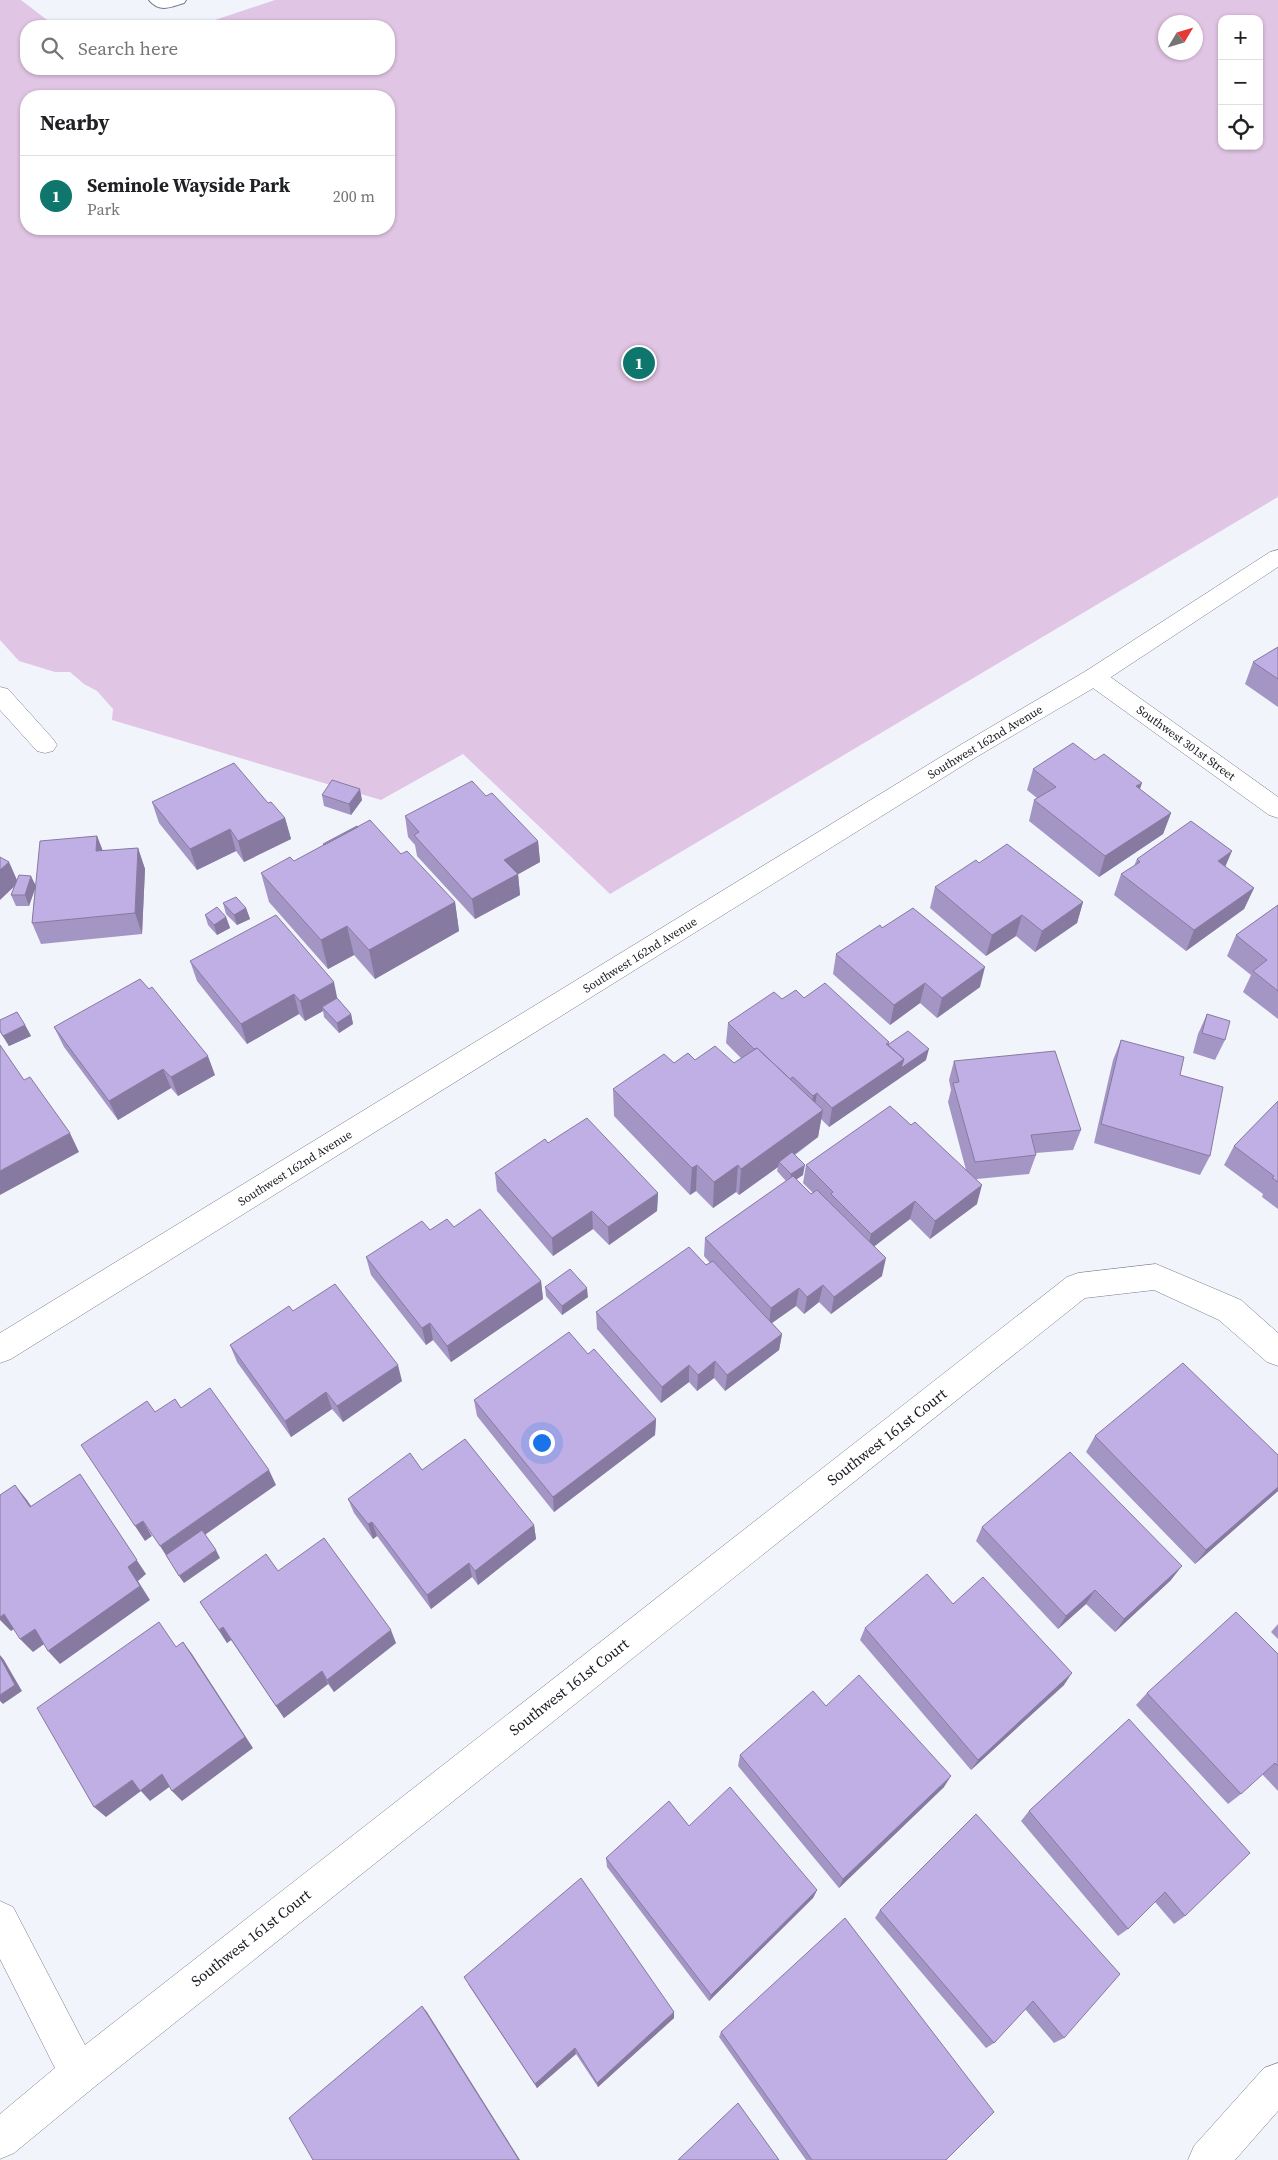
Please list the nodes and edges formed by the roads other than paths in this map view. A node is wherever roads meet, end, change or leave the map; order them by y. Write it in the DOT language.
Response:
graph roads {
  1 [pos="156,0"];
  2 [pos="179,0"];
  3 [pos="1278,557"];
  4 [pos="1094,677"];
  5 [pos="0,695"];
  6 [pos="45,744"];
  7 [pos="1278,809"];
  8 [pos="0,1349"];
  9 [pos="1278,1352"];
  10 [pos="0,1920"];
  11 [pos="79,2074"];
  12 [pos="1278,2082"];
  13 [pos="0,2139"];
  14 [pos="1208,2160"];
  1 -- 2 [label="lane"];
  3 -- 4 [label="street, Southwest 162nd Avenue"];
  4 -- 7 [label="street, Southwest 301st Street"];
  4 -- 8 [label="street, Southwest 162nd Avenue"];
  5 -- 6 [label="street"];
  9 -- 11 [label="street, Southwest 161st Court"];
  10 -- 11 [label="street"];
  11 -- 13 [label="street, Southwest 161st Court"];
  12 -- 14 [label="street"];
}
